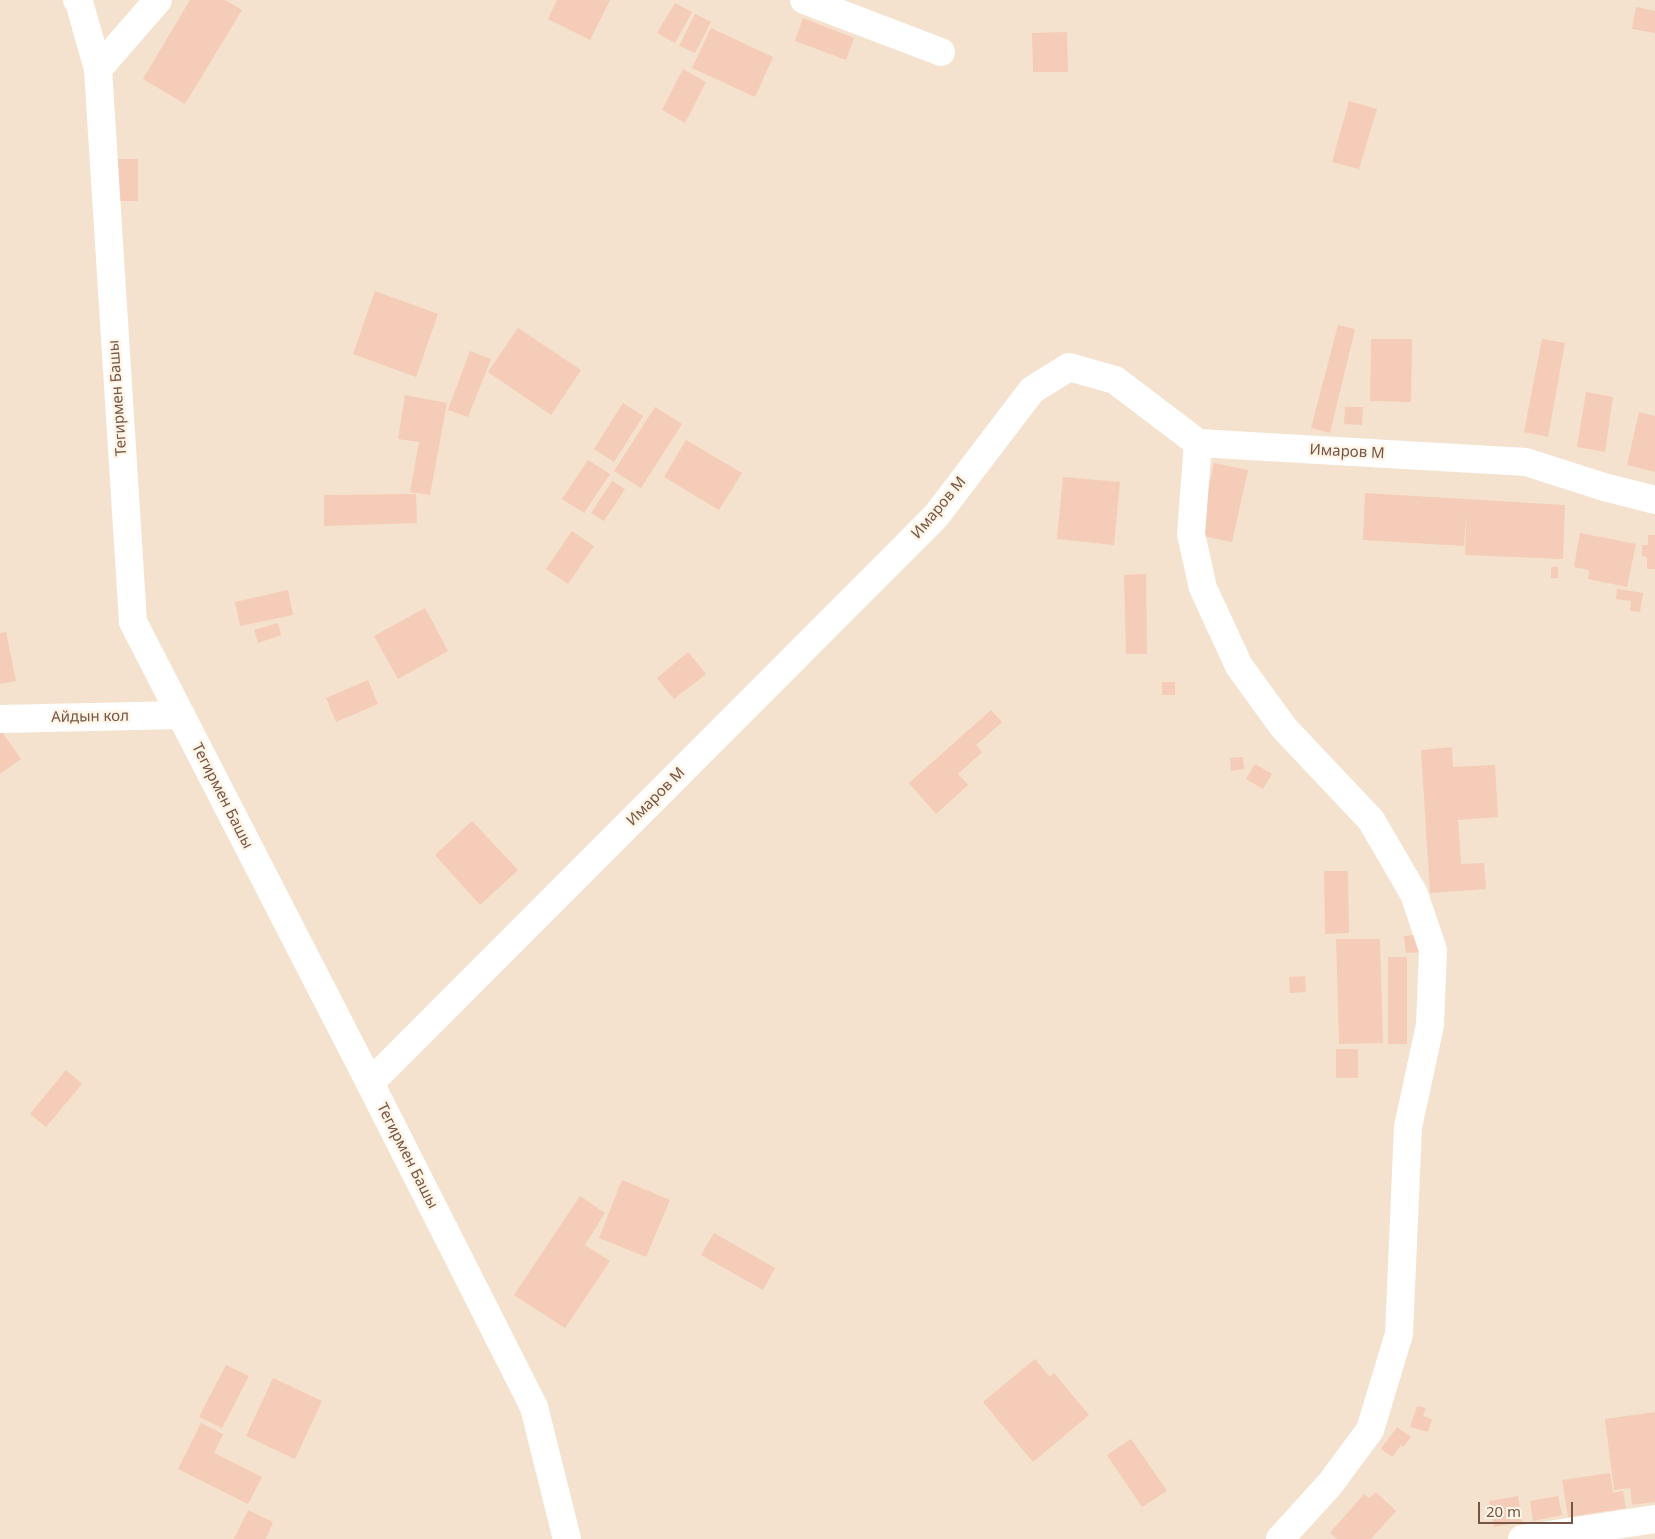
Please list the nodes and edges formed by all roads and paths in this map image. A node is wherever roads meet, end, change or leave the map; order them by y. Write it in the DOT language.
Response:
graph roads {
  1 [pos="77,0"];
  2 [pos="158,0"];
  3 [pos="804,0"];
  4 [pos="941,52"];
  5 [pos="98,69"];
  6 [pos="1198,443"];
  7 [pos="1655,500"];
  8 [pos="181,715"];
  9 [pos="0,719"];
  10 [pos="370,1083"];
  11 [pos="1655,1519"];
  12 [pos="568,1539"];
  13 [pos="1280,1539"];
  14 [pos="1522,1539"];
  1 -- 5 [label="street, Тегирмен Башы"];
  2 -- 5 [label="street"];
  3 -- 4 [label="street"];
  5 -- 8 [label="street, Тегирмен Башы"];
  6 -- 7 [label="street, Имаров М"];
  6 -- 10 [label="street, Имаров М"];
  6 -- 13 [label="street"];
  8 -- 9 [label="street, Айдын кол"];
  8 -- 10 [label="street, Тегирмен Башы"];
  10 -- 12 [label="street, Тегирмен Башы"];
  11 -- 14 [label="street"];
}
